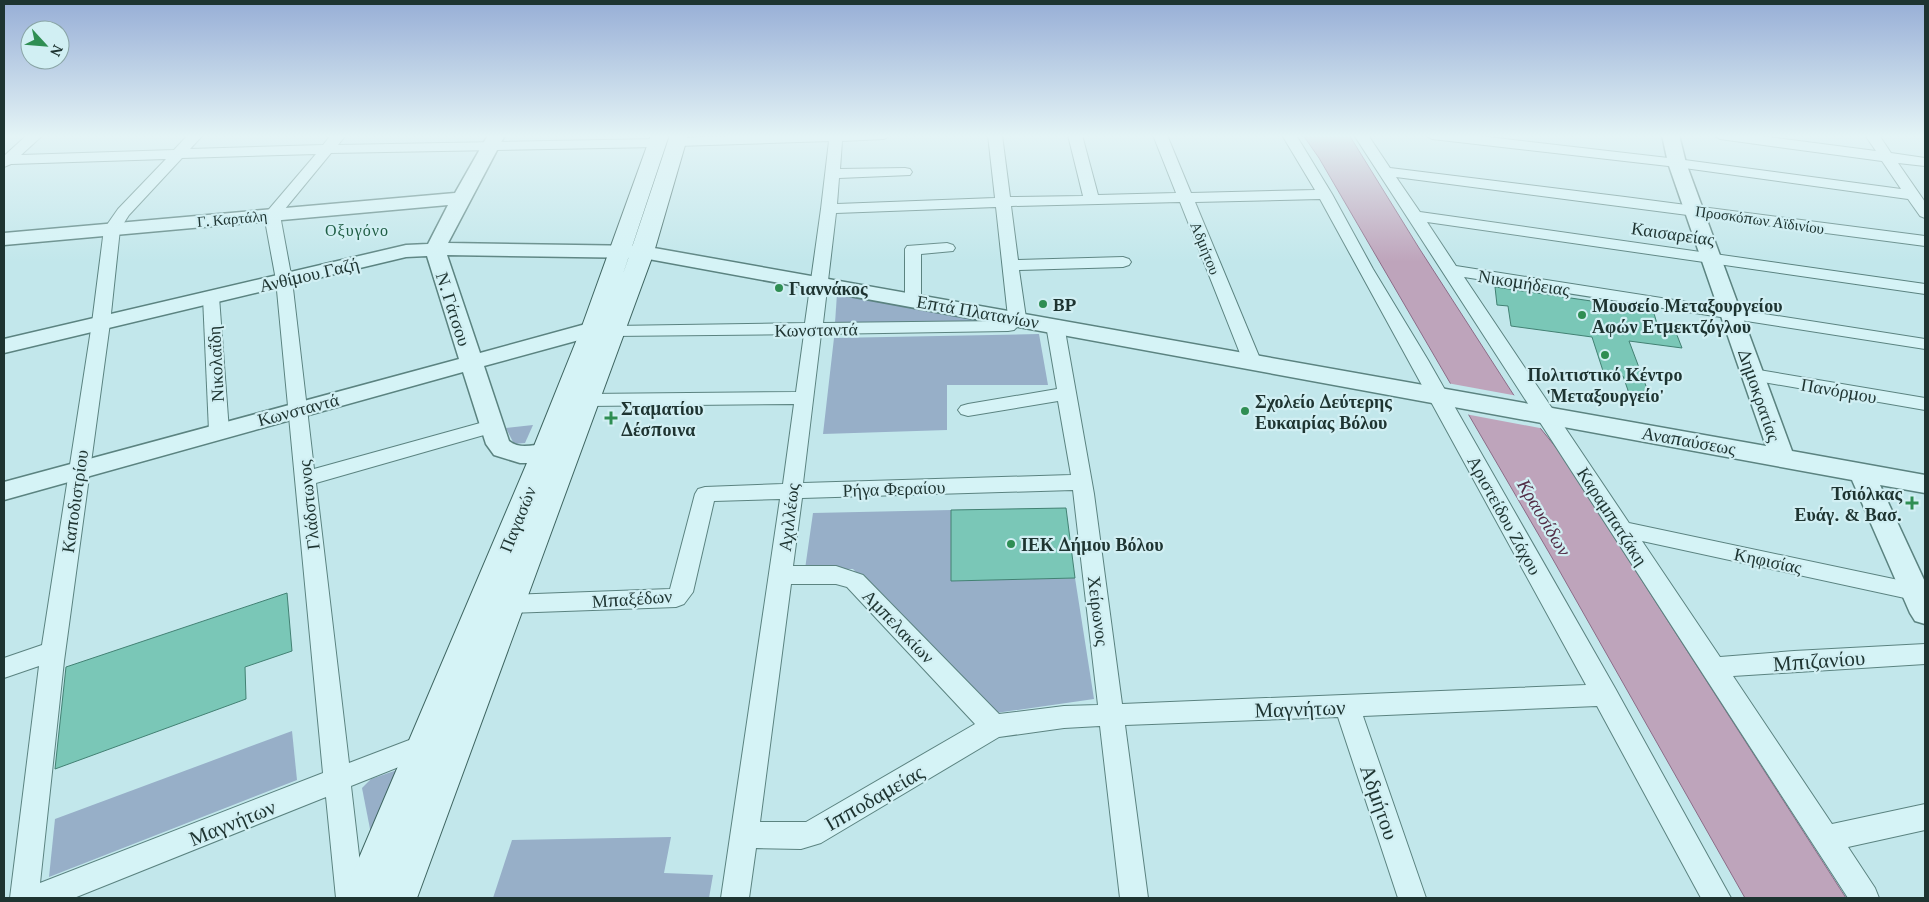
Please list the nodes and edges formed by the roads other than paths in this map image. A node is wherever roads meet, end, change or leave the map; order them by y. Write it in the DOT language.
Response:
graph roads {
  1 [pos="156,177"];
  2 [pos="304,177"];
  3 [pos="473,177"];
  4 [pos="656,177"];
  5 [pos="832,177"];
  6 [pos="1000,177"];
  7 [pos="1086,177"];
  8 [pos="1177,177"];
  9 [pos="1315,177"];
  10 [pos="1390,177"];
  11 [pos="1428,177"];
  12 [pos="1682,177"];
  13 [pos="1811,177"];
  14 [pos="1905,177"];
  15 [pos="1915,188"];
  16 [pos="1325,194"];
  17 [pos="1185,197"];
  18 [pos="461,198"];
  19 [pos="1092,200"];
  20 [pos="1003,202"];
  21 [pos="829,209"];
  22 [pos="1694,210"];
  23 [pos="1925,213"];
  24 [pos="272,215"];
  25 [pos="1415,216"];
  26 [pos="112,229"];
  27 [pos="4,238"];
  28 [pos="1925,241"];
  29 [pos="947,248"];
  30 [pos="435,250"];
  31 [pos="632,251"];
  32 [pos="1712,259"];
  33 [pos="1123,262"];
  34 [pos="1010,265"];
  35 [pos="1448,270"];
  36 [pos="284,280"];
  37 [pos="818,283"];
  38 [pos="1925,289"];
  39 [pos="211,297"];
  40 [pos="913,300"];
  41 [pos="1731,314"];
  42 [pos="1017,318"];
  43 [pos="101,323"];
  44 [pos="1055,325"];
  45 [pos="603,330"];
  46 [pos="812,330"];
  47 [pos="1925,344"];
  48 [pos="4,346"];
  49 [pos="1252,361"];
  50 [pos="472,362"];
  51 [pos="1753,375"];
  52 [pos="1067,394"];
  53 [pos="1445,396"];
  54 [pos="804,398"];
  55 [pos="587,400"];
  56 [pos="1925,404"];
  57 [pos="298,409"];
  58 [pos="968,410"];
  59 [pos="1541,414"];
  60 [pos="491,426"];
  61 [pos="219,431"];
  62 [pos="546,450"];
  63 [pos="1782,457"];
  64 [pos="78,470"];
  65 [pos="1861,472"];
  66 [pos="305,480"];
  67 [pos="1082,482"];
  68 [pos="1925,484"];
  69 [pos="4,491"];
  70 [pos="792,491"];
  71 [pos="705,494"];
  72 [pos="1622,529"];
  73 [pos="781,575"];
  74 [pos="1921,600"];
  75 [pos="509,604"];
  76 [pos="54,651"];
  77 [pos="1925,654"];
  78 [pos="4,668"];
  79 [pos="1713,668"];
  80 [pos="1606,695"];
  81 [pos="1347,706"];
  82 [pos="1113,715"];
  83 [pos="994,726"];
  84 [pos="424,745"];
  85 [pos="337,780"];
  86 [pos="1925,817"];
  87 [pos="745,835"];
  88 [pos="1826,839"];
  89 [pos="24,898"];
  90 [pos="39,898"];
  91 [pos="350,898"];
  92 [pos="362,898"];
  93 [pos="397,898"];
  94 [pos="735,898"];
  95 [pos="1134,898"];
  96 [pos="1412,898"];
  97 [pos="1717,898"];
  98 [pos="1865,898"];
  1 -- 26 [label="street, Καποδιστρίου"];
  2 -- 24 [label="street"];
  3 -- 18 [label="street, Ν. Γάτσου"];
  4 -- 31 [label="main road, Παγασών"];
  5 -- 21 [label="street, Αχιλλέως"];
  6 -- 20 [label="street"];
  7 -- 19 [label="street"];
  8 -- 17 [label="street, Αδμήτου"];
  9 -- 16 [label="street, Αριστείδου Ζάχου"];
  10 -- 25 [label="street, Καραμπατζάκη"];
  11 -- 22 [label="street, Προσκόπων Αϊδινίου"];
  12 -- 22 [label="street, Δημοκρατίας"];
  13 -- 15 [label="street"];
  14 -- 15 [label="street"];
  15 -- 23 [label="street"];
  16 -- 17 [label="street"];
  16 -- 53 [label="street, Αριστείδου Ζάχου"];
  17 -- 19 [label="street"];
  17 -- 49 [label="street, Αδμήτου"];
  18 -- 24 [label="street, Γ. Καρτάλη"];
  18 -- 30 [label="street, Ν. Γάτσου"];
  19 -- 20 [label="street"];
  20 -- 21 [label="street"];
  20 -- 34 [label="street"];
  21 -- 37 [label="street, Αχιλλέως"];
  22 -- 28 [label="street, Προσκόπων Αϊδινίου"];
  22 -- 32 [label="street, Δημοκρατίας"];
  24 -- 26 [label="street, Γ. Καρτάλη"];
  24 -- 36 [label="street, Γλάδστωνος"];
  25 -- 32 [label="street, Καισαρείας"];
  25 -- 35 [label="street, Καραμπατζάκη"];
  26 -- 27 [label="street, Γ. Καρτάλη"];
  26 -- 43 [label="street, Καποδιστρίου"];
  29 -- 40 [label="street"];
  30 -- 31 [label="street, Ανθίμου Γαζή"];
  30 -- 36 [label="street, Ανθίμου Γαζή"];
  30 -- 50 [label="street, Ν. Γάτσου"];
  31 -- 37 [label="street, Επτά Πλατανίων"];
  31 -- 45 [label="main road, Παγασών"];
  32 -- 38 [label="street, Καισαρείας"];
  32 -- 41 [label="street, Δημοκρατίας"];
  33 -- 34 [label="street"];
  34 -- 42 [label="street"];
  35 -- 41 [label="street, Νικομήδειας"];
  35 -- 59 [label="street, Καραμπατζάκη"];
  36 -- 39 [label="street, Ανθίμου Γαζή"];
  36 -- 57 [label="street, Γλάδστωνος"];
  37 -- 40 [label="street, Επτά Πλατανίων"];
  37 -- 46 [label="street, Αχιλλέως"];
  39 -- 43 [label="street, Ανθίμου Γαζή"];
  39 -- 61 [label="street, Νικολαΐδη"];
  40 -- 42 [label="street, Επτά Πλατανίων"];
  41 -- 47 [label="street, Νικομήδειας"];
  41 -- 51 [label="street, Δημοκρατίας"];
  42 -- 44 [label="street, Επτά Πλατανίων"];
  42 -- 46 [label="street, Κωνσταντά"];
  43 -- 48 [label="street, Ανθίμου Γαζή"];
  43 -- 64 [label="street, Καποδιστρίου"];
  44 -- 49 [label="street, Επτά Πλατανίων"];
  44 -- 52 [label="street, Χείρωνος"];
  45 -- 46 [label="street, Κωνσταντά"];
  45 -- 50 [label="street, Κωνσταντά"];
  45 -- 55 [label="main road, Παγασών"];
  45 -- 62 [label="main road, Παγασών"];
  46 -- 54 [label="street, Αχιλλέως"];
  49 -- 53 [label="street, Επτά Πλατανίων"];
  50 -- 57 [label="street, Κωνσταντά"];
  50 -- 60 [label="street, Ν. Γάτσου"];
  51 -- 56 [label="street, Πανόρμου"];
  51 -- 63 [label="street, Δημοκρατίας"];
  52 -- 58 [label="street"];
  52 -- 67 [label="street, Χείρωνος"];
  53 -- 59 [label="street, Αναπαύσεως"];
  53 -- 80 [label="street, Αριστείδου Ζάχου"];
  54 -- 55 [label="street"];
  54 -- 70 [label="street, Αχιλλέως"];
  55 -- 75 [label="main road, Παγασών"];
  57 -- 61 [label="street, Κωνσταντά"];
  57 -- 66 [label="street, Γλάδστωνος"];
  59 -- 63 [label="street, Αναπαύσεως"];
  59 -- 72 [label="street, Καραμπατζάκη"];
  60 -- 62 [label="street, Ν. Γάτσου"];
  60 -- 66 [label="street"];
  61 -- 64 [label="street, Κωνσταντά"];
  62 -- 84 [label="main road, Παγασών"];
  63 -- 65 [label="street, Αναπαύσεως"];
  64 -- 69 [label="street, Κωνσταντά"];
  64 -- 76 [label="street, Καποδιστρίου"];
  65 -- 68 [label="street, Αναπαύσεως"];
  65 -- 74 [label="street"];
  66 -- 85 [label="street, Γλάδστωνος"];
  67 -- 70 [label="street, Ρήγα Φεραίου"];
  67 -- 82 [label="street, Χείρωνος"];
  70 -- 71 [label="street, Ρήγα Φεραίου"];
  70 -- 73 [label="street, Αχιλλέως"];
  71 -- 75 [label="street, Μπαξέδων"];
  72 -- 74 [label="street, Κηφισίας"];
  72 -- 79 [label="street, Καραμπατζάκη"];
  73 -- 83 [label="street, Αμπελακίων"];
  73 -- 87 [label="street, Αχιλλέως"];
  75 -- 93 [label="main road, Παγασών"];
  76 -- 78 [label="street"];
  76 -- 89 [label="street, Καποδιστρίου"];
  77 -- 79 [label="street, Μπιζανίου"];
  79 -- 88 [label="street, Καραμπατζάκη"];
  80 -- 81 [label="street, Μαγνήτων"];
  80 -- 97 [label="street, Αριστείδου Ζάχου"];
  81 -- 82 [label="street, Μαγνήτων"];
  81 -- 96 [label="street, Αδμήτου"];
  82 -- 83 [label="street, Μαγνήτων"];
  82 -- 95 [label="street, Χείρωνος"];
  83 -- 87 [label="street, Ιπποδαμείας"];
  84 -- 85 [label="street, Μαγνήτων"];
  84 -- 92 [label="main road, Παγασών"];
  85 -- 90 [label="street, Μαγνήτων"];
  85 -- 91 [label="street, Γλάδστωνος"];
  86 -- 88 [label="street"];
  87 -- 94 [label="street, Αχιλλέως"];
  88 -- 98 [label="street, Καραμπατζάκη"];
}
